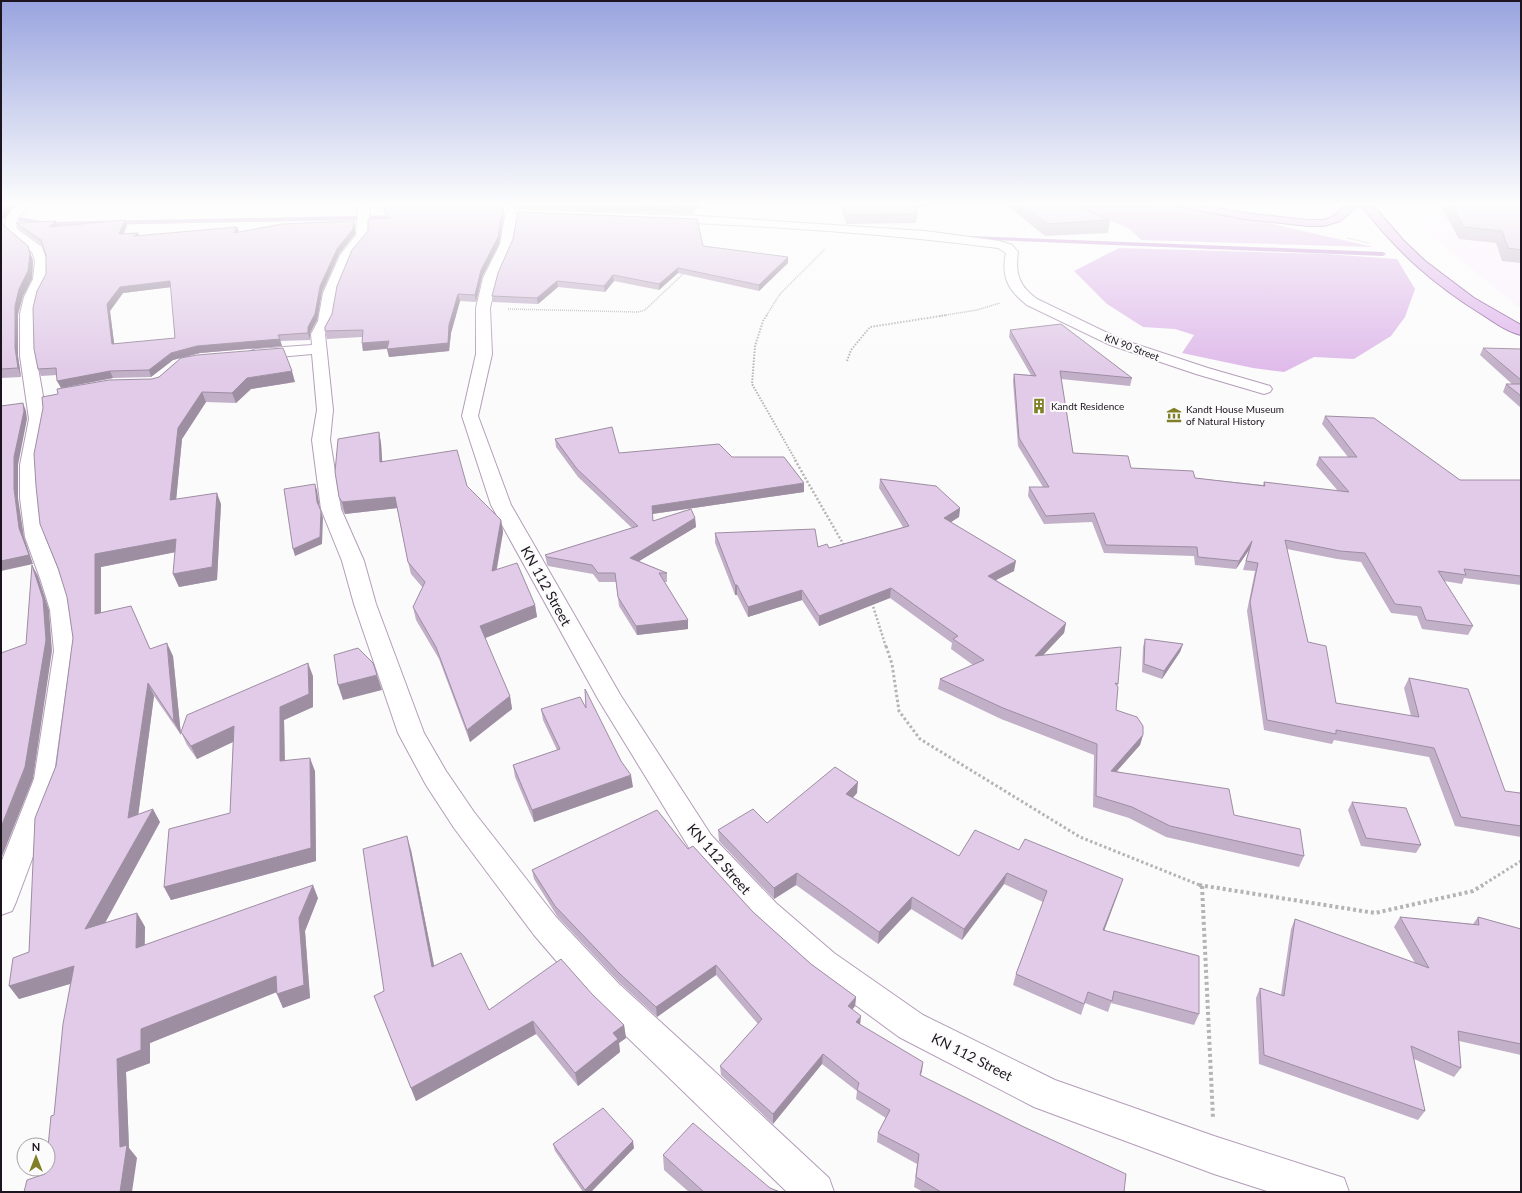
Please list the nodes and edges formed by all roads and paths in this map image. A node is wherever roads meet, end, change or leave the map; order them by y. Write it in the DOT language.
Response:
graph roads {
  1 [pos="40,259"];
  2 [pos="344,259"];
  3 [pos="499,259"];
  4 [pos="815,259"];
  5 [pos="1011,259"];
  6 [pos="1415,259"];
  7 [pos="686,271"];
  8 [pos="1016,287"];
  9 [pos="483,308"];
  10 [pos="1521,331"];
  11 [pos="319,349"];
  12 [pos="241,356"];
  13 [pos="848,361"];
  14 [pos="1264,390"];
  15 [pos="845,547"];
  16 [pos="872,603"];
  17 [pos="1521,860"];
  18 [pos="1202,886"];
  19 [pos="1,902"];
  20 [pos="1214,1155"];
  21 [pos="815,1192"];
  22 [pos="1330,1192"];
  1 -- 19 [label="street"];
  2 -- 11 [label="street"];
  3 -- 9 [label="street, KN 112 Street"];
  4 -- 15 [label="path"];
  5 -- 8 [label="street"];
  6 -- 10 [label="main road"];
  7 -- 9 [label="path"];
  8 -- 13 [label="path"];
  8 -- 14 [label="street, KN 90 Street"];
  9 -- 20 [label="street, KN 112 Street"];
  11 -- 12 [label="street"];
  11 -- 21 [label="street"];
  16 -- 18 [label="path"];
  17 -- 18 [label="path"];
  18 -- 20 [label="path"];
  20 -- 22 [label="street, KN 112 Street"];
}
